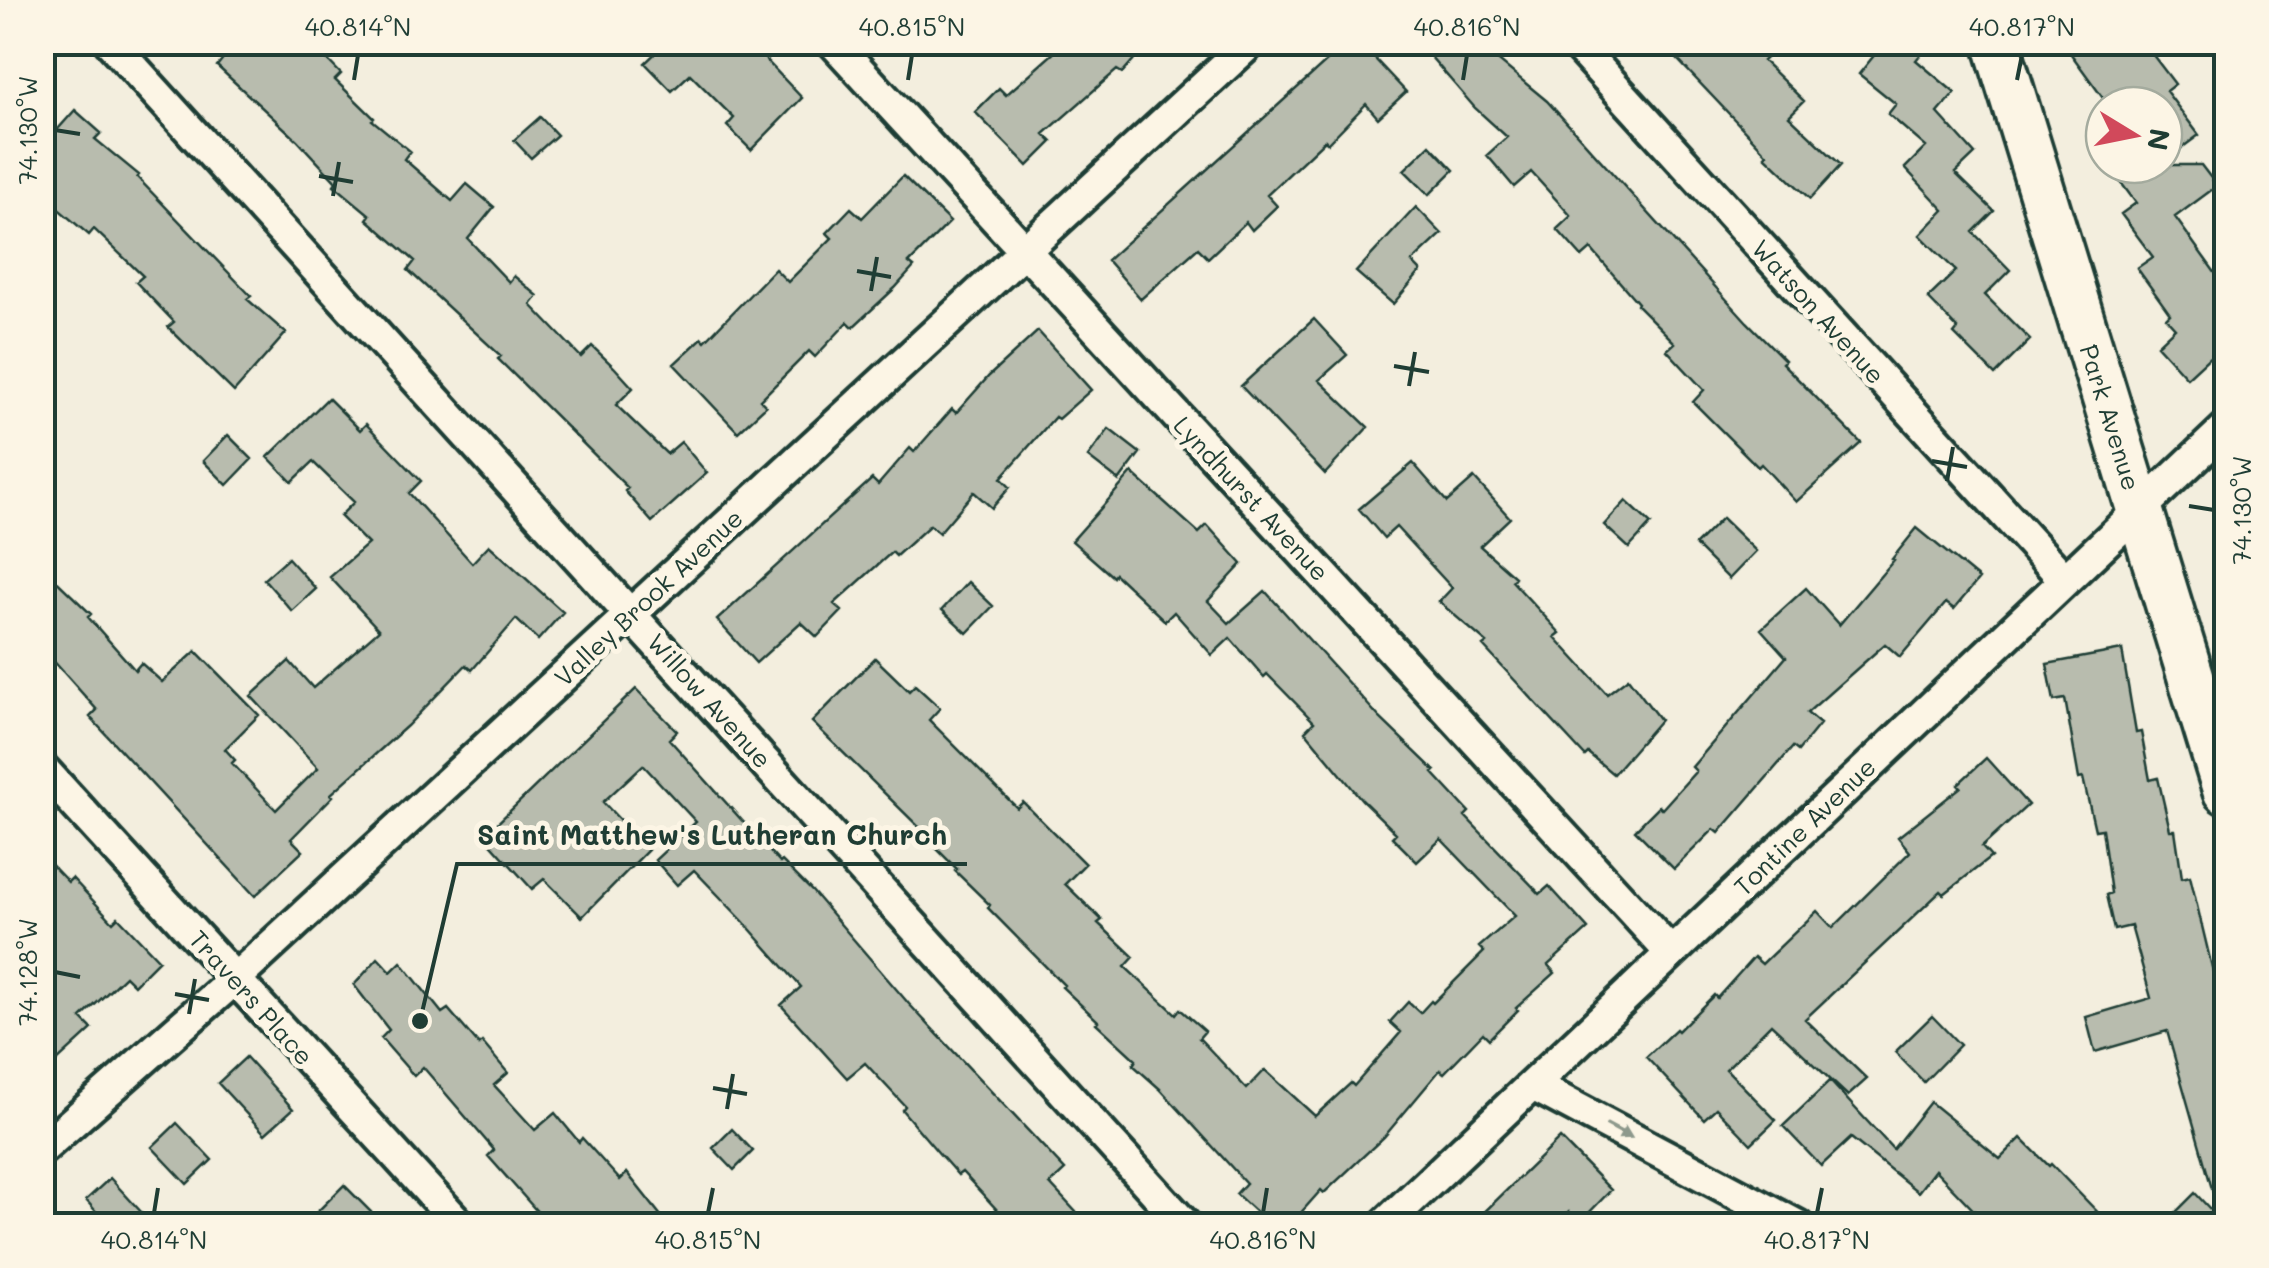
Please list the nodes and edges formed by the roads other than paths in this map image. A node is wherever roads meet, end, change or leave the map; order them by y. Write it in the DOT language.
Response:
graph roads {
  1 [pos="110,42"];
  2 [pos="833,42"];
  3 [pos="1251,42"];
  4 [pos="1574,42"];
  5 [pos="1996,42"];
  6 [pos="1025,252"];
  7 [pos="2226,428"];
  8 [pos="2139,509"];
  9 [pos="2064,579"];
  10 [pos="630,612"];
  11 [pos="42,768"];
  12 [pos="2226,791"];
  13 [pos="1672,953"];
  14 [pos="236,978"];
  15 [pos="1534,1085"];
  16 [pos="42,1148"];
  17 [pos="462,1226"];
  18 [pos="1186,1226"];
  19 [pos="1382,1226"];
  20 [pos="1798,1226"];
  1 -- 10 [label="street, Willow Avenue"];
  2 -- 6 [label="street, Lyndhurst Avenue"];
  3 -- 6 [label="street, Valley Brook Avenue"];
  4 -- 9 [label="street, Watson Avenue"];
  5 -- 8 [label="street, Park Avenue"];
  6 -- 10 [label="street, Valley Brook Avenue"];
  6 -- 13 [label="street, Lyndhurst Avenue"];
  7 -- 8 [label="street, Tontine Avenue"];
  8 -- 9 [label="street, Tontine Avenue"];
  8 -- 12 [label="street, Park Avenue"];
  9 -- 13 [label="street, Tontine Avenue"];
  10 -- 14 [label="street, Valley Brook Avenue"];
  10 -- 18 [label="street, Willow Avenue"];
  11 -- 14 [label="street, Travers Place"];
  13 -- 15 [label="street, Tontine Avenue"];
  14 -- 16 [label="street, Valley Brook Avenue"];
  14 -- 17 [label="street, Travers Place"];
  15 -- 19 [label="street, Tontine Avenue"];
  15 -- 20 [label="street, one-way"];
}
